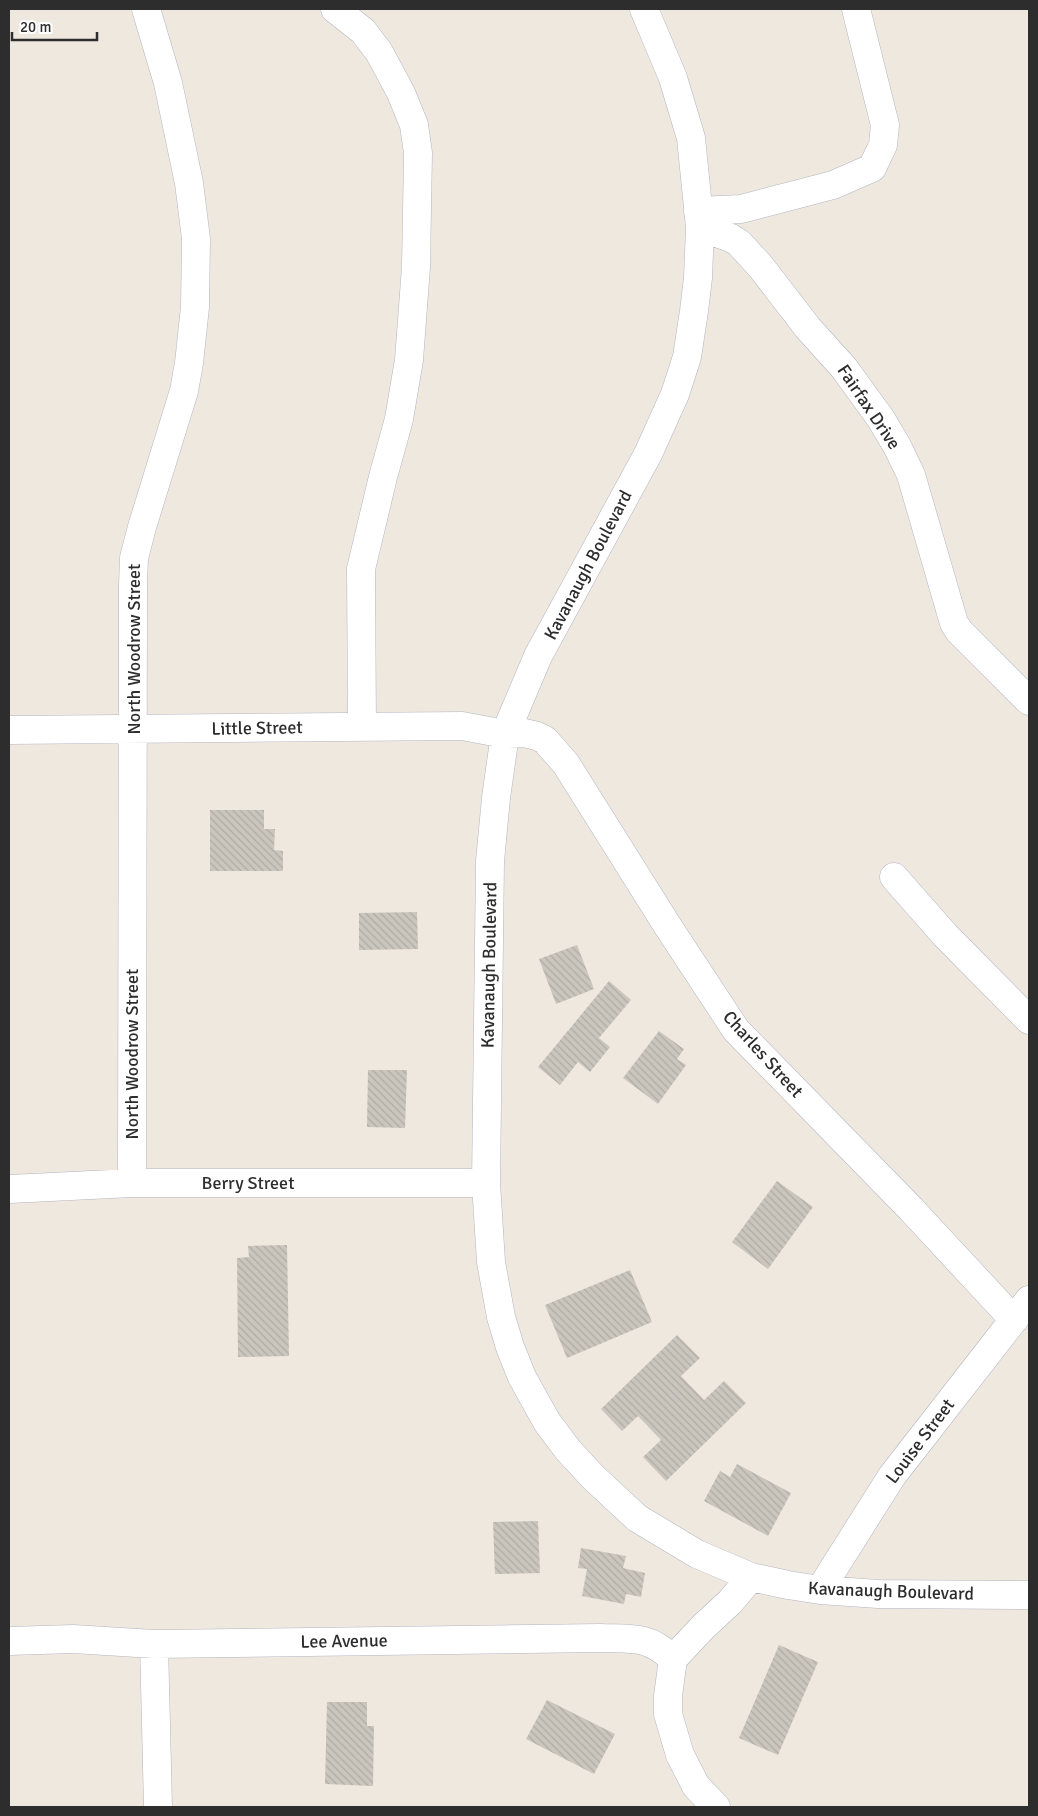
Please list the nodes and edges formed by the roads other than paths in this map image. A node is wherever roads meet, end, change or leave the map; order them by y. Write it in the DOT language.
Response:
graph roads {
  1 [pos="335,9"];
  2 [pos="644,9"];
  3 [pos="856,9"];
  4 [pos="152,10"];
  5 [pos="699,219"];
  6 [pos="1029,701"];
  7 [pos="362,726"];
  8 [pos="133,729"];
  9 [pos="9,730"];
  10 [pos="505,734"];
  11 [pos="894,877"];
  12 [pos="1029,1020"];
  13 [pos="132,1183"];
  14 [pos="486,1183"];
  15 [pos="10,1189"];
  16 [pos="1021,1310"];
  17 [pos="751,1577"];
  18 [pos="820,1590"];
  19 [pos="1029,1595"];
  20 [pos="9,1641"];
  21 [pos="154,1644"];
  22 [pos="673,1659"];
  23 [pos="158,1807"];
  24 [pos="716,1807"];
  1 -- 7 [label="street"];
  2 -- 5 [label="street, Kavanaugh Boulevard"];
  3 -- 5 [label="street"];
  4 -- 8 [label="street, North Woodrow Street"];
  5 -- 6 [label="street, Fairfax Drive"];
  5 -- 10 [label="street, Kavanaugh Boulevard"];
  7 -- 8 [label="street, Little Street"];
  7 -- 10 [label="street, Little Street"];
  8 -- 9 [label="street, Little Street"];
  8 -- 13 [label="street, North Woodrow Street"];
  10 -- 14 [label="street, Kavanaugh Boulevard"];
  10 -- 16 [label="street, Charles Street"];
  11 -- 12 [label="street"];
  13 -- 14 [label="street, Berry Street"];
  13 -- 15 [label="street, Berry Street"];
  14 -- 17 [label="street, Kavanaugh Boulevard"];
  16 -- 18 [label="street, Louise Street"];
  17 -- 18 [label="street, Kavanaugh Boulevard"];
  17 -- 22 [label="street"];
  18 -- 19 [label="street, Kavanaugh Boulevard"];
  20 -- 21 [label="street, Lee Avenue"];
  21 -- 22 [label="street, Lee Avenue"];
  21 -- 23 [label="street"];
  22 -- 24 [label="street"];
}
